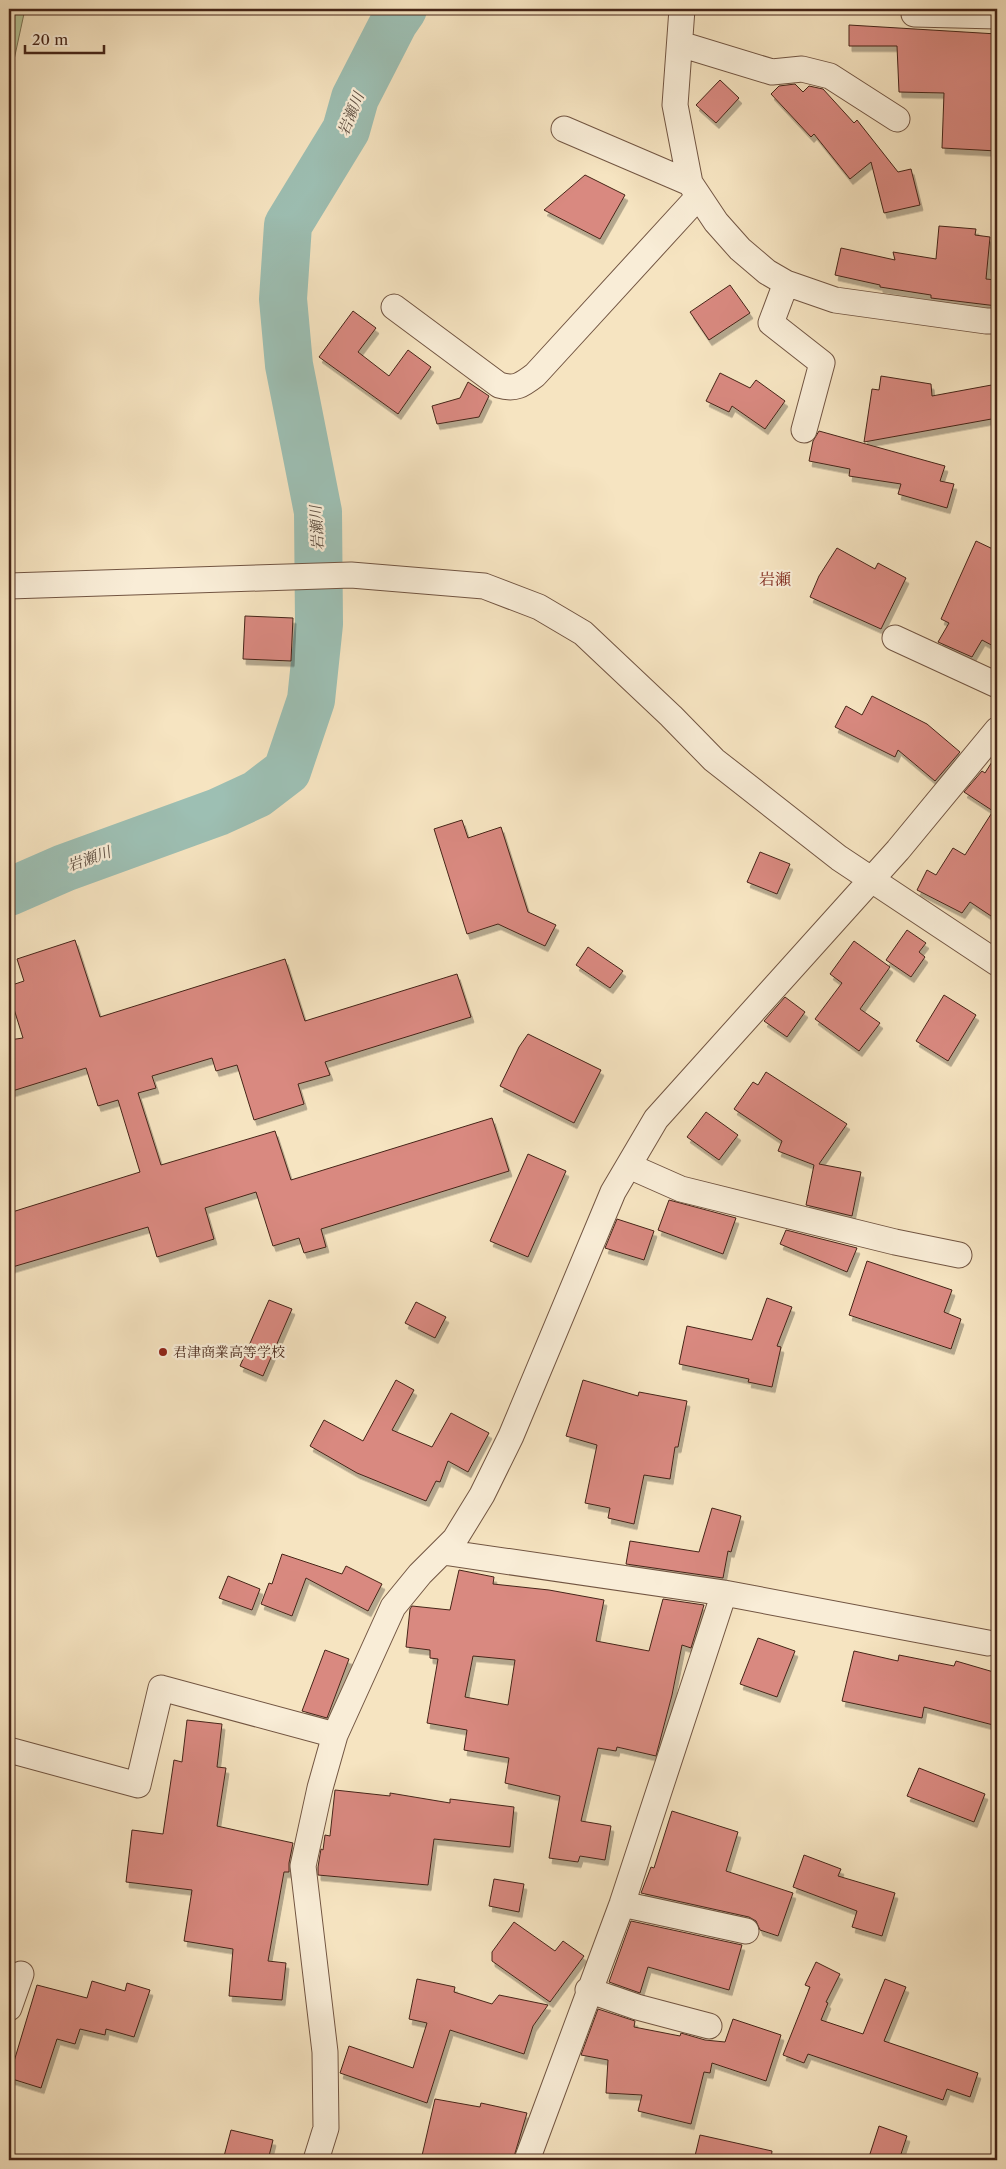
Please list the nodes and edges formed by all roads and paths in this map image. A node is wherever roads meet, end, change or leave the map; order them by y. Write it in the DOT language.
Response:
graph roads {
  1 [pos="682,9"];
  2 [pos="914,14"];
  3 [pos="997,16"];
  4 [pos="680,44"];
  5 [pos="897,119"];
  6 [pos="564,129"];
  7 [pos="694,190"];
  8 [pos="786,283"];
  9 [pos="394,307"];
  10 [pos="997,321"];
  11 [pos="804,430"];
  12 [pos="9,586"];
  13 [pos="895,638"];
  14 [pos="997,685"];
  15 [pos="997,730"];
  16 [pos="870,878"];
  17 [pos="997,963"];
  18 [pos="630,1166"];
  19 [pos="959,1255"];
  20 [pos="443,1552"];
  21 [pos="724,1593"];
  22 [pos="988,1643"];
  23 [pos="335,1735"];
  24 [pos="9,1750"];
  25 [pos="622,1904"];
  26 [pos="746,1931"];
  27 [pos="21,1974"];
  28 [pos="588,1990"];
  29 [pos="9,2008"];
  30 [pos="709,2026"];
  31 [pos="316,2160"];
  32 [pos="527,2160"];
  1 -- 4 [label="street"];
  2 -- 3 [label="street"];
  4 -- 5 [label="street"];
  4 -- 7 [label="street"];
  6 -- 7 [label="street"];
  7 -- 8 [label="street"];
  7 -- 9 [label="street"];
  8 -- 10 [label="street"];
  8 -- 11 [label="street"];
  12 -- 16 [label="street"];
  13 -- 14 [label="street"];
  15 -- 16 [label="street"];
  16 -- 17 [label="street"];
  16 -- 18 [label="street"];
  18 -- 19 [label="street"];
  18 -- 20 [label="street"];
  20 -- 21 [label="street"];
  20 -- 23 [label="street"];
  21 -- 22 [label="street"];
  21 -- 25 [label="street"];
  23 -- 24 [label="street"];
  23 -- 31 [label="street"];
  25 -- 26 [label="street"];
  25 -- 28 [label="street"];
  27 -- 29 [label="street"];
  28 -- 30 [label="street"];
  28 -- 32 [label="street"];
}
